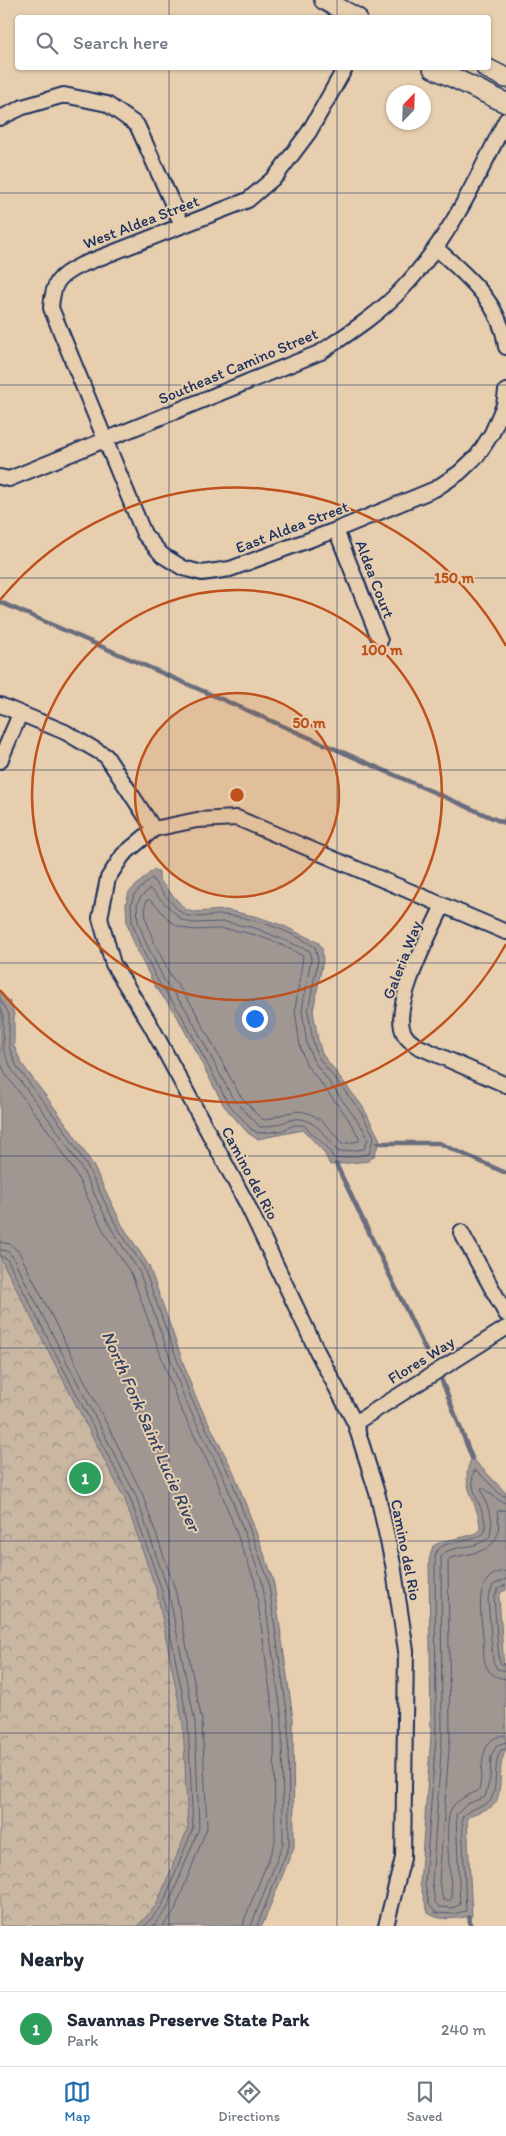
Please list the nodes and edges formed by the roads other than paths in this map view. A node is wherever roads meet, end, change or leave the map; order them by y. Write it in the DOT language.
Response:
graph roads {
  1 [pos="324,0"];
  2 [pos="352,15"];
  3 [pos="343,70"];
  4 [pos="437,70"];
  5 [pos="490,70"];
  6 [pos="506,78"];
  7 [pos="506,103"];
  8 [pos="0,118"];
  9 [pos="506,120"];
  10 [pos="182,226"];
  11 [pos="436,248"];
  12 [pos="506,346"];
  13 [pos="506,391"];
  14 [pos="105,441"];
  15 [pos="0,477"];
  16 [pos="336,530"];
  17 [pos="380,641"];
  18 [pos="0,705"];
  19 [pos="20,714"];
  20 [pos="0,761"];
  21 [pos="154,829"];
  22 [pos="443,905"];
  23 [pos="506,932"];
  24 [pos="506,1085"];
  25 [pos="461,1232"];
  26 [pos="506,1314"];
  27 [pos="506,1328"];
  28 [pos="355,1423"];
  29 [pos="386,1926"];
  1 -- 2 [label="main road"];
  3 -- 10 [label="street, West Aldea Street"];
  4 -- 7 [label="main road"];
  5 -- 6 [label="main road"];
  8 -- 10 [label="street"];
  9 -- 11 [label="street, Southeast Camino Street"];
  10 -- 14 [label="street, West Aldea Street"];
  11 -- 12 [label="street"];
  11 -- 14 [label="street, Southeast Camino Street"];
  13 -- 16 [label="street, East Aldea Street"];
  14 -- 15 [label="street, Southeast Camino Street"];
  14 -- 16 [label="street, East Aldea Street"];
  16 -- 17 [label="street, Aldea Court"];
  18 -- 19 [label="street"];
  19 -- 20 [label="street"];
  19 -- 21 [label="street"];
  21 -- 22 [label="street, Camino del Rio"];
  21 -- 28 [label="street, Camino del Rio"];
  22 -- 23 [label="street, Camino del Rio"];
  22 -- 24 [label="street, Galeria Way"];
  25 -- 26 [label="street"];
  27 -- 28 [label="street, Flores Way"];
  28 -- 29 [label="street, Camino del Rio"];
}
